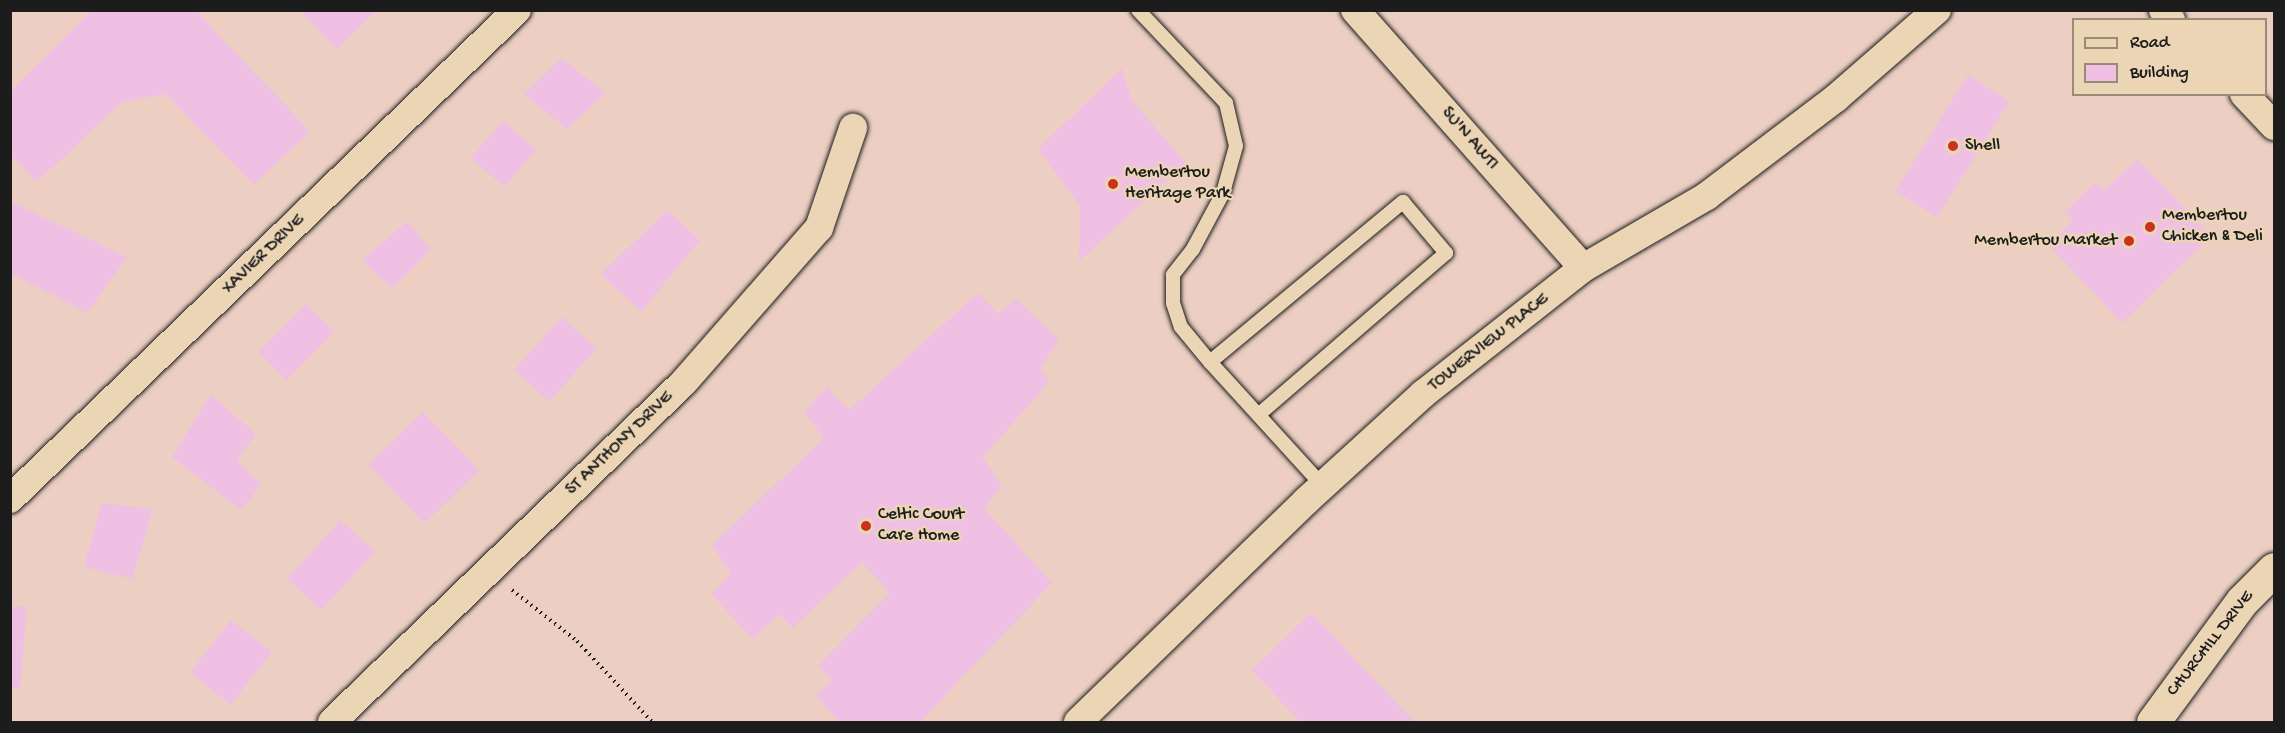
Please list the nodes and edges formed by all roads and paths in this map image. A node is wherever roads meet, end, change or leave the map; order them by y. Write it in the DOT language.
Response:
graph roads {
  1 [pos="517,10"];
  2 [pos="1138,10"];
  3 [pos="1355,10"];
  4 [pos="1937,10"];
  5 [pos="2246,96"];
  6 [pos="2274,126"];
  7 [pos="853,128"];
  8 [pos="1583,268"];
  9 [pos="1210,362"];
  10 [pos="1258,415"];
  11 [pos="1323,486"];
  12 [pos="10,499"];
  13 [pos="2274,569"];
  14 [pos="488,571"];
  15 [pos="332,723"];
  16 [pos="652,723"];
  17 [pos="1078,723"];
  18 [pos="2153,723"];
  1 -- 12 [label="street, XAVIER DRIVE"];
  2 -- 9 [label="lane"];
  3 -- 8 [label="street, SU'N AWTI"];
  4 -- 8 [label="street, TOWERVIEW PLACE"];
  5 -- 6 [label="street"];
  7 -- 14 [label="street, ST ANTHONY DRIVE"];
  8 -- 11 [label="street, TOWERVIEW PLACE"];
  9 -- 10 [label="lane"];
  9 -- 10 [label="lane"];
  10 -- 11 [label="lane"];
  11 -- 17 [label="street, TOWERVIEW PLACE"];
  13 -- 18 [label="main road, CHURCHILL DRIVE"];
  14 -- 15 [label="street, ST ANTHONY DRIVE"];
  14 -- 16 [label="path"];
}
